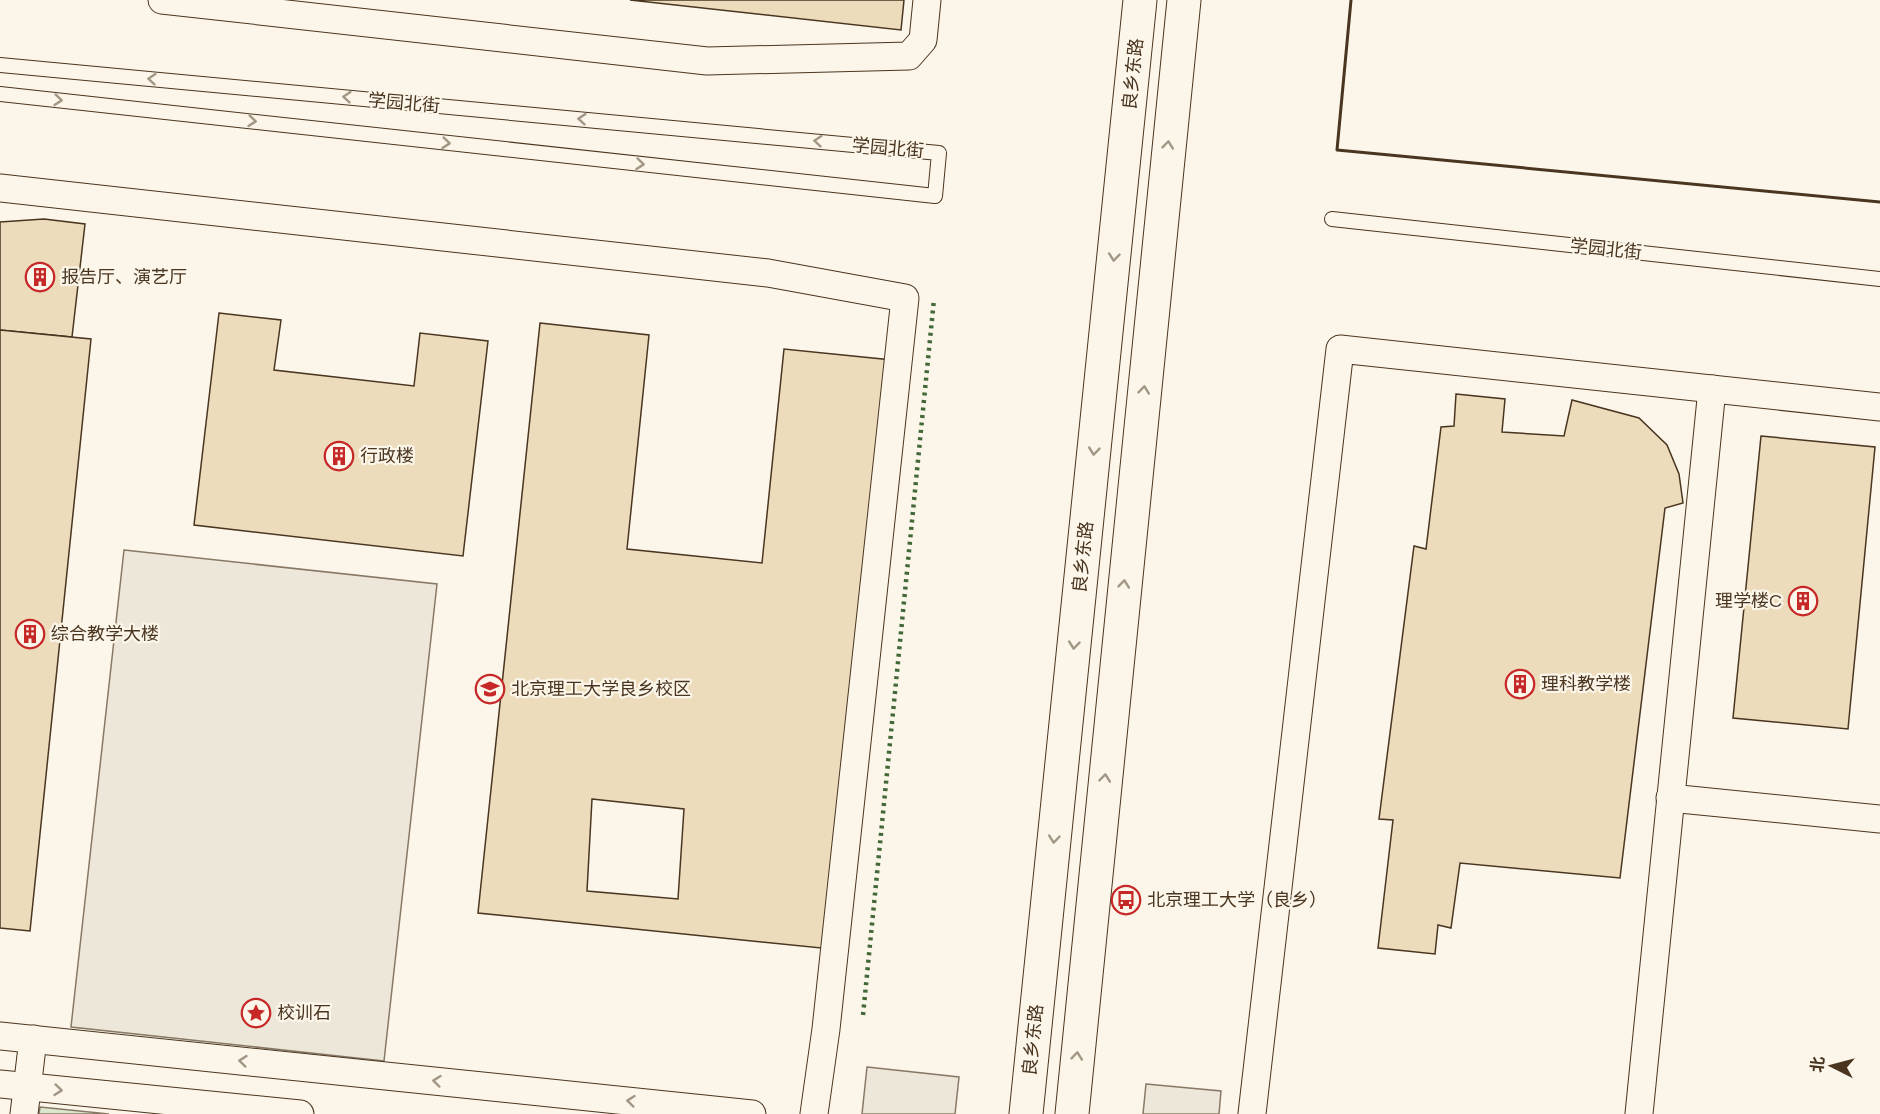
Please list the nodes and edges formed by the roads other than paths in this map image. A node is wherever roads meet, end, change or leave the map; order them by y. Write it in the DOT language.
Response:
graph roads {
  1 [pos="162,0"];
  2 [pos="927,0"];
  3 [pos="1140,0"];
  4 [pos="1184,0"];
  5 [pos="0,65"];
  6 [pos="0,94"];
  7 [pos="0,188"];
  8 [pos="1120,199"];
  9 [pos="1162,204"];
  10 [pos="1332,219"];
  11 [pos="1880,279"];
  12 [pos="1712,389"];
  13 [pos="1880,407"];
  14 [pos="1670,798"];
  15 [pos="1880,819"];
  16 [pos="0,1036"];
  17 [pos="33,1040"];
  18 [pos="0,1084"];
  19 [pos="27,1087"];
  20 [pos="24,1114"];
  21 [pos="300,1114"];
  22 [pos="752,1114"];
  23 [pos="814,1114"];
  24 [pos="1026,1114"];
  25 [pos="1072,1114"];
  26 [pos="1252,1114"];
  27 [pos="1639,1114"];
  1 -- 2 [label="street"];
  3 -- 8 [label="main road, 良乡东路"];
  9 -- 4 [label="main road, one-way"];
  6 -- 5 [label="lane, 学园北街, one-way"];
  7 -- 23 [label="street"];
  8 -- 9 [label="main road"];
  8 -- 24 [label="main road, 良乡东路, one-way"];
  25 -- 9 [label="main road, one-way"];
  10 -- 11 [label="lane, 学园北街"];
  12 -- 13 [label="street"];
  12 -- 14 [label="street"];
  12 -- 26 [label="street"];
  14 -- 15 [label="street"];
  14 -- 27 [label="street"];
  16 -- 17 [label="street"];
  17 -- 19 [label="street"];
  22 -- 17 [label="street, one-way"];
  18 -- 19 [label="street"];
  19 -- 20 [label="street"];
  19 -- 21 [label="street, one-way"];
}
